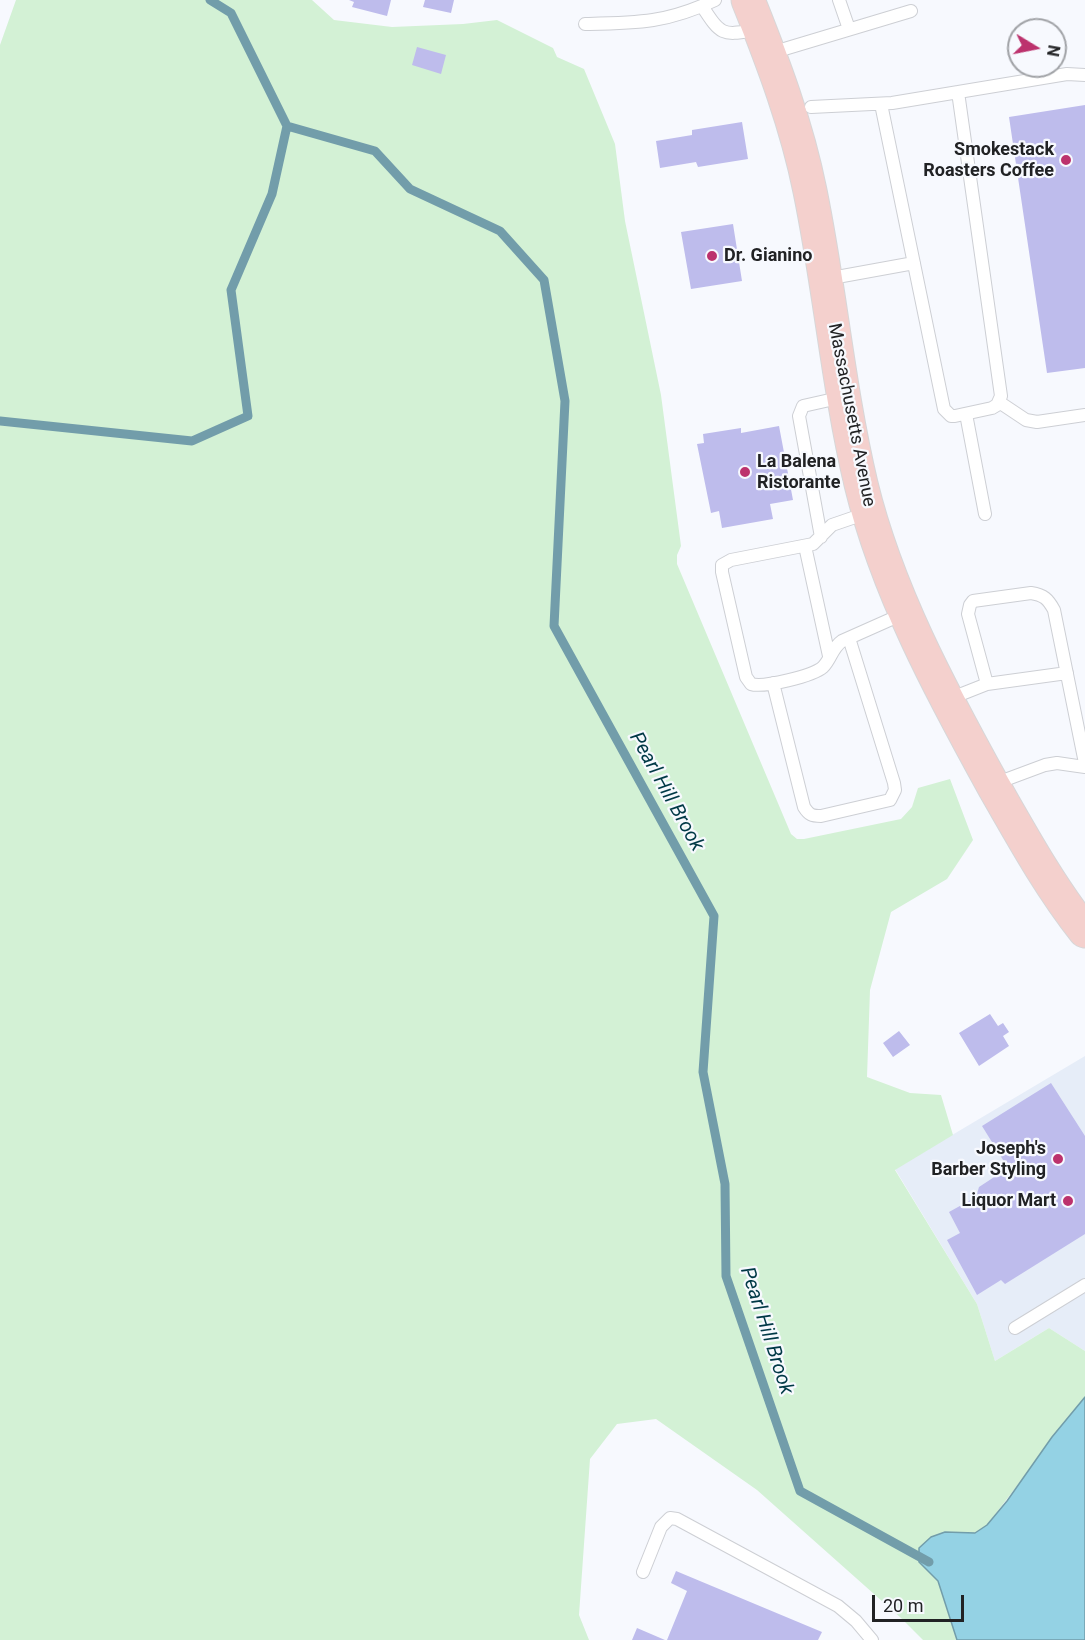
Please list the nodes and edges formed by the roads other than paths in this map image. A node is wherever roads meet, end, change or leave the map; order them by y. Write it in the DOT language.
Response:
graph roads {
  1 [pos="714,0"];
  2 [pos="839,0"];
  3 [pos="702,6"];
  4 [pos="910,11"];
  5 [pos="585,24"];
  6 [pos="759,28"];
  7 [pos="849,29"];
  8 [pos="1085,75"];
  9 [pos="958,92"];
  10 [pos="881,104"];
  11 [pos="811,107"];
  12 [pos="914,263"];
  13 [pos="826,280"];
  14 [pos="845,397"];
  15 [pos="999,402"];
  16 [pos="966,414"];
  17 [pos="1085,415"];
  18 [pos="870,513"];
  19 [pos="985,514"];
  20 [pos="821,537"];
  21 [pos="805,546"];
  22 [pos="906,613"];
  23 [pos="849,638"];
  24 [pos="829,656"];
  25 [pos="1067,673"];
  26 [pos="773,683"];
  27 [pos="987,684"];
  28 [pos="948,699"];
  29 [pos="1085,765"];
  30 [pos="993,784"];
  31 [pos="1085,931"];
  32 [pos="1085,1285"];
  33 [pos="1015,1328"];
  34 [pos="643,1572"];
  35 [pos="872,1640"];
  1 -- 3 [label="lane"];
  2 -- 7 [label="lane"];
  3 -- 5 [label="lane"];
  3 -- 6 [label="lane"];
  4 -- 7 [label="lane"];
  6 -- 7 [label="lane"];
  6 -- 13 [label="main road, Massachusetts Avenue"];
  8 -- 9 [label="lane"];
  9 -- 10 [label="lane"];
  9 -- 15 [label="lane"];
  10 -- 11 [label="lane"];
  10 -- 12 [label="lane"];
  12 -- 13 [label="lane"];
  12 -- 16 [label="lane"];
  13 -- 14 [label="main road, Massachusetts Avenue"];
  14 -- 18 [label="main road, Massachusetts Avenue"];
  14 -- 20 [label="lane"];
  15 -- 16 [label="lane"];
  15 -- 17 [label="lane"];
  16 -- 19 [label="lane"];
  18 -- 20 [label="lane"];
  18 -- 22 [label="main road, Massachusetts Avenue"];
  20 -- 21 [label="lane"];
  21 -- 24 [label="lane"];
  21 -- 26 [label="lane"];
  22 -- 23 [label="lane"];
  22 -- 28 [label="main road, Massachusetts Avenue"];
  23 -- 24 [label="lane"];
  23 -- 26 [label="lane"];
  24 -- 26 [label="lane"];
  25 -- 27 [label="lane"];
  25 -- 27 [label="lane"];
  25 -- 29 [label="lane"];
  27 -- 28 [label="lane"];
  28 -- 30 [label="main road, Massachusetts Avenue"];
  29 -- 30 [label="lane"];
  30 -- 31 [label="main road, Massachusetts Avenue"];
  32 -- 33 [label="lane"];
  34 -- 35 [label="lane"];
}
